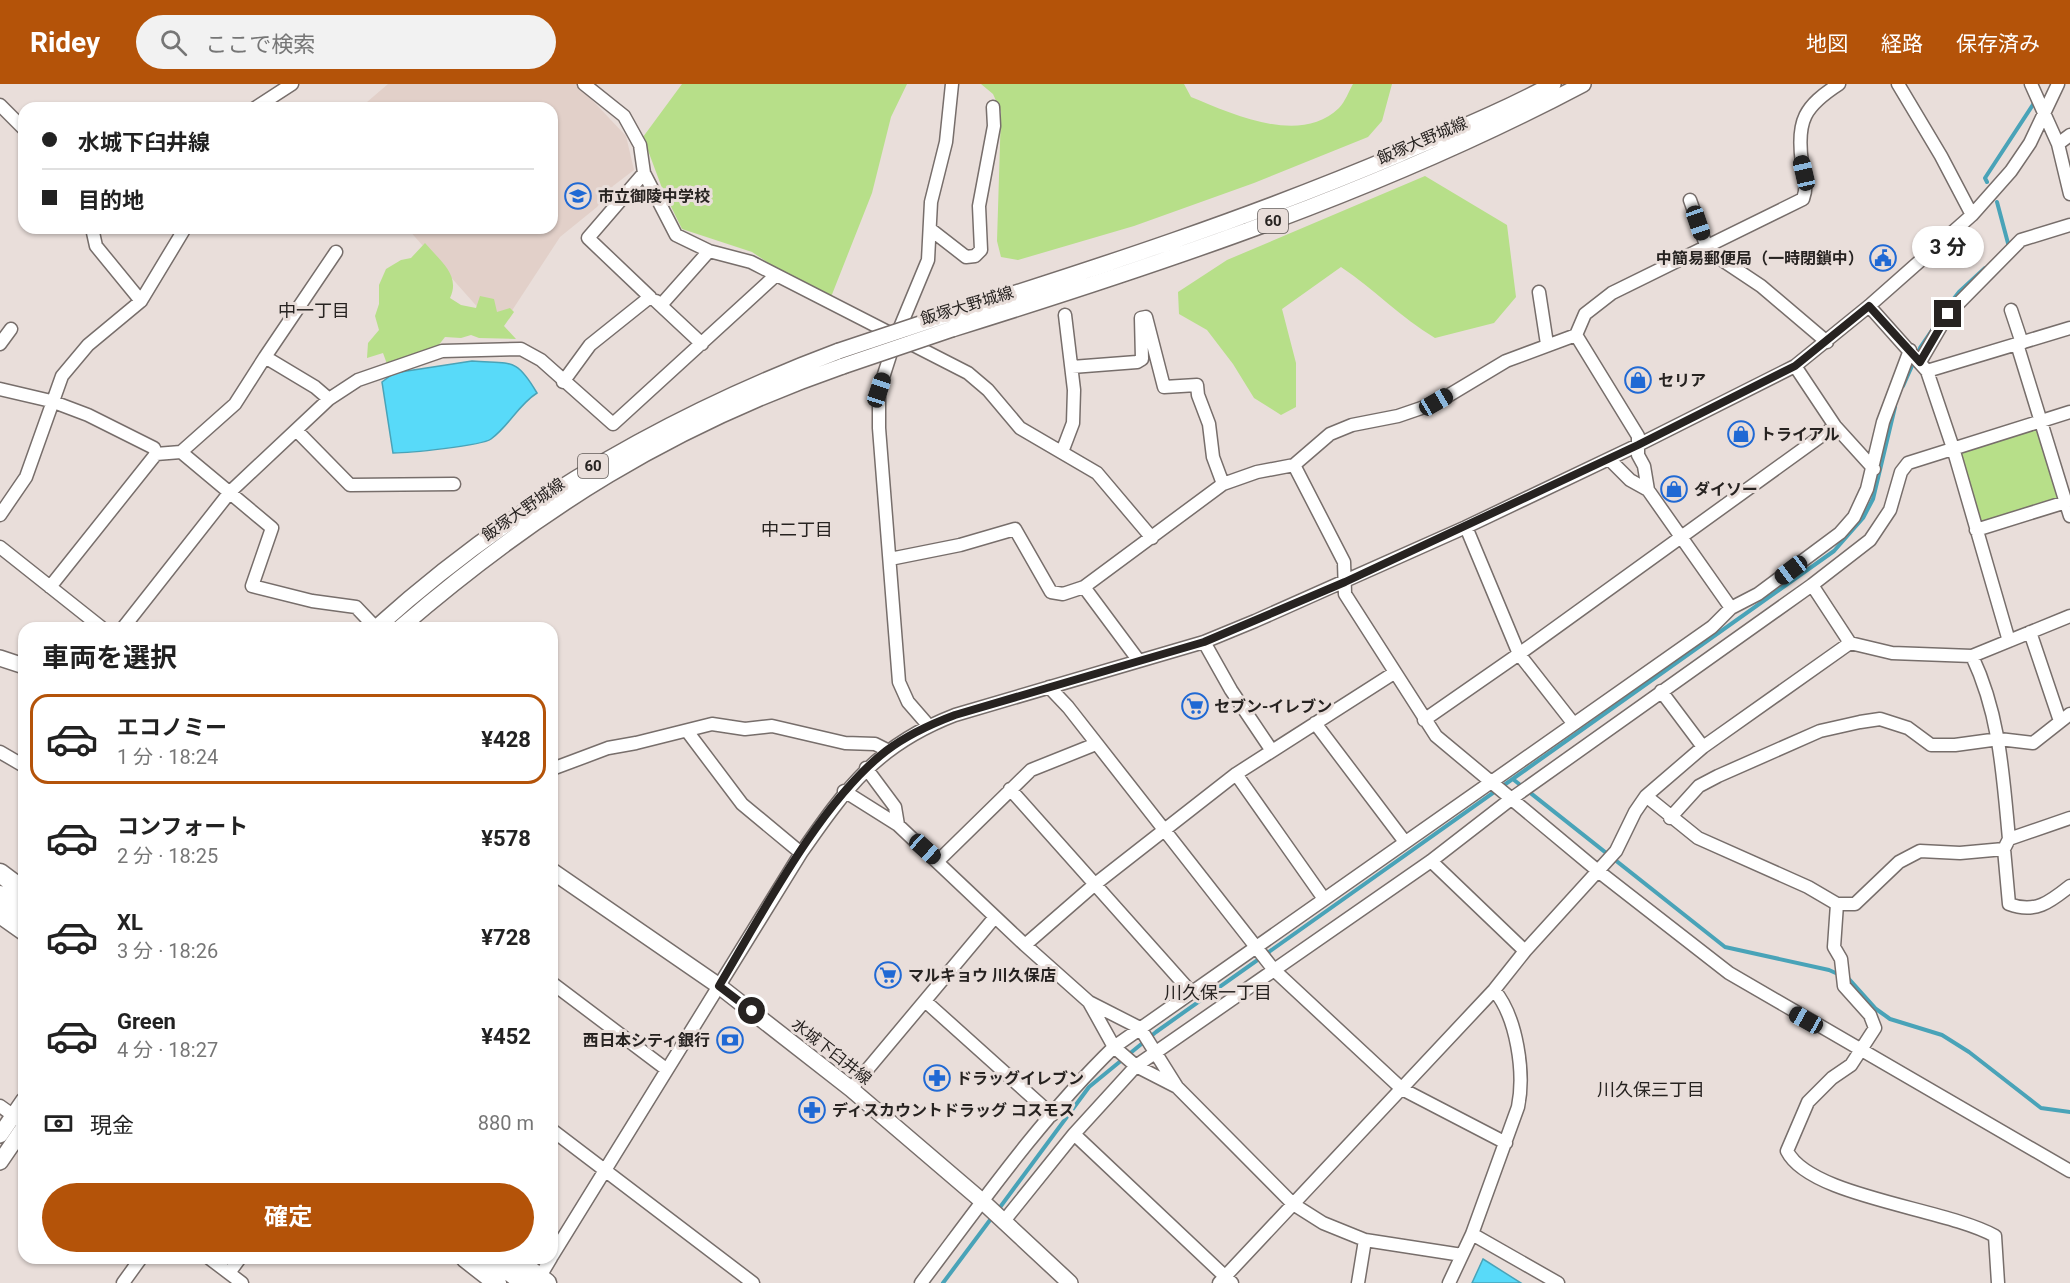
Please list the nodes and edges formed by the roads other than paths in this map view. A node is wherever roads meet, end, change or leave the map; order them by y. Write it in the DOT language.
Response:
graph roads {
  1 [pos="292,84"];
  2 [pos="584,84"];
  3 [pos="952,84"];
  4 [pos="1552,84"];
  5 [pos="1583,84"];
  6 [pos="1839,84"];
  7 [pos="1898,84"];
  8 [pos="2031,84"];
  9 [pos="2058,84"];
  10 [pos="264,102"];
  11 [pos="0,105"];
  12 [pos="993,107"];
  13 [pos="2044,113"];
  14 [pos="18,123"];
  15 [pos="2070,135"];
  16 [pos="2058,144"];
  17 [pos="644,173"];
  18 [pos="2070,194"];
  19 [pos="1690,200"];
  20 [pos="1971,215"];
  21 [pos="2070,225"];
  22 [pos="930,228"];
  23 [pos="93,234"];
  24 [pos="180,234"];
  25 [pos="1706,245"];
  26 [pos="709,251"];
  27 [pos="336,252"];
  28 [pos="774,276"];
  29 [pos="1539,292"];
  30 [pos="650,297"];
  31 [pos="141,301"];
  32 [pos="661,305"];
  33 [pos="1869,306"];
  34 [pos="2011,309"];
  35 [pos="1065,315"];
  36 [pos="949,322"];
  37 [pos="2070,328"];
  38 [pos="11,329"];
  39 [pos="1576,335"];
  40 [pos="896,337"];
  41 [pos="1827,342"];
  42 [pos="2019,343"];
  43 [pos="0,344"];
  44 [pos="702,344"];
  45 [pos="1547,344"];
  46 [pos="1910,350"];
  47 [pos="265,357"];
  48 [pos="841,358"];
  49 [pos="1795,366"];
  50 [pos="1072,367"];
  51 [pos="1923,367"];
  52 [pos="563,382"];
  53 [pos="0,389"];
  54 [pos="329,399"];
  55 [pos="51,402"];
  56 [pos="2070,412"];
  57 [pos="2041,421"];
  58 [pos="1835,426"];
  59 [pos="297,430"];
  60 [pos="1638,445"];
  61 [pos="1953,448"];
  62 [pos="181,452"];
  63 [pos="1062,452"];
  64 [pos="156,454"];
  65 [pos="1609,459"];
  66 [pos="1294,465"];
  67 [pos="1874,469"];
  68 [pos="454,484"];
  69 [pos="1223,484"];
  70 [pos="1648,490"];
  71 [pos="230,492"];
  72 [pos="2066,502"];
  73 [pos="0,514"];
  74 [pos="2070,516"];
  75 [pos="1466,527"];
  76 [pos="1976,530"];
  77 [pos="1681,537"];
  78 [pos="1152,538"];
  79 [pos="0,547"];
  80 [pos="890,559"];
  81 [pos="1345,582"];
  82 [pos="1812,585"];
  83 [pos="50,587"];
  84 [pos="1084,587"];
  85 [pos="1731,608"];
  86 [pos="2070,616"];
  87 [pos="94,622"];
  88 [pos="128,622"];
  89 [pos="370,622"];
  90 [pos="383,622"];
  91 [pos="407,622"];
  92 [pos="2030,632"];
  93 [pos="2009,641"];
  94 [pos="1204,642"];
  95 [pos="1850,643"];
  96 [pos="1519,654"];
  97 [pos="1972,656"];
  98 [pos="0,658"];
  99 [pos="1139,661"];
  100 [pos="18,664"];
  101 [pos="1394,673"];
  102 [pos="1049,687"];
  103 [pos="1661,691"];
  104 [pos="2065,718"];
  105 [pos="1424,720"];
  106 [pos="1315,723"];
  107 [pos="1573,723"];
  108 [pos="928,725"];
  109 [pos="687,731"];
  110 [pos="1999,739"];
  111 [pos="1096,744"];
  112 [pos="1703,747"];
  113 [pos="887,750"];
  114 [pos="1272,751"];
  115 [pos="0,752"];
  116 [pos="18,762"];
  117 [pos="558,767"];
  118 [pos="866,768"];
  119 [pos="1236,774"];
  120 [pos="1490,782"];
  121 [pos="1010,789"];
  122 [pos="844,791"];
  123 [pos="1646,796"];
  124 [pos="1510,799"];
  125 [pos="1670,818"];
  126 [pos="2070,818"];
  127 [pos="898,825"];
  128 [pos="1164,829"];
  129 [pos="1405,842"];
  130 [pos="2006,844"];
  131 [pos="801,852"];
  132 [pos="938,861"];
  133 [pos="1431,861"];
  134 [pos="1602,867"];
  135 [pos="0,873"];
  136 [pos="558,875"];
  137 [pos="1094,885"];
  138 [pos="18,886"];
  139 [pos="2070,886"];
  140 [pos="0,895"];
  141 [pos="1324,899"];
  142 [pos="1837,904"];
  143 [pos="18,908"];
  144 [pos="0,914"];
  145 [pos="995,917"];
  146 [pos="0,927"];
  147 [pos="18,927"];
  148 [pos="18,940"];
  149 [pos="1024,945"];
  150 [pos="1258,948"];
  151 [pos="1525,951"];
  152 [pos="1273,969"];
  153 [pos="719,986"];
  154 [pos="558,987"];
  155 [pos="1494,990"];
  156 [pos="1191,992"];
  157 [pos="925,1001"];
  158 [pos="1089,1002"];
  159 [pos="1140,1028"];
  160 [pos="1114,1047"];
  161 [pos="1156,1052"];
  162 [pos="1860,1052"];
  163 [pos="1136,1066"];
  164 [pos="666,1069"];
  165 [pos="1177,1087"];
  166 [pos="852,1089"];
  167 [pos="1402,1089"];
  168 [pos="0,1106"];
  169 [pos="1052,1115"];
  170 [pos="18,1120"];
  171 [pos="18,1124"];
  172 [pos="18,1128"];
  173 [pos="1074,1134"];
  174 [pos="0,1135"];
  175 [pos="558,1135"];
  176 [pos="1506,1143"];
  177 [pos="0,1162"];
  178 [pos="604,1170"];
  179 [pos="2070,1171"];
  180 [pos="982,1202"];
  181 [pos="1293,1204"];
  182 [pos="1004,1221"];
  183 [pos="1472,1234"];
  184 [pos="1365,1240"];
  185 [pos="558,1246"];
  186 [pos="1462,1255"];
  187 [pos="137,1264"];
  188 [pos="217,1264"];
  189 [pos="236,1264"];
  190 [pos="461,1264"];
  191 [pos="473,1264"];
  192 [pos="503,1264"];
  193 [pos="520,1264"];
  194 [pos="547,1264"];
  195 [pos="229,1273"];
  196 [pos="1225,1281"];
  197 [pos="537,1282"];
  198 [pos="123,1283"];
  199 [pos="242,1283"];
  200 [pos="486,1283"];
  201 [pos="497,1283"];
  202 [pos="753,1283"];
  203 [pos="921,1283"];
  204 [pos="1070,1283"];
  205 [pos="1358,1283"];
  206 [pos="1449,1283"];
  207 [pos="1558,1283"];
  208 [pos="1998,1283"];
  1 -- 10 [label="street"];
  2 -- 17 [label="street"];
  3 -- 22 [label="street"];
  4 -- 36 [label="main road, 飯塚大野城線 / 60"];
  5 -- 36 [label="main road, 飯塚大野城線 / 60"];
  6 -- 25 [label="street"];
  7 -- 20 [label="street"];
  8 -- 13 [label="street"];
  9 -- 13 [label="street"];
  11 -- 14 [label="street"];
  12 -- 22 [label="street"];
  13 -- 16 [label="street"];
  13 -- 20 [label="street"];
  15 -- 16 [label="street"];
  16 -- 18 [label="street"];
  17 -- 26 [label="street"];
  17 -- 30 [label="street"];
  19 -- 25 [label="street"];
  20 -- 33 [label="street"];
  21 -- 51 [label="street"];
  22 -- 40 [label="street"];
  23 -- 31 [label="street"];
  24 -- 31 [label="street"];
  25 -- 39 [label="street"];
  25 -- 41 [label="street"];
  26 -- 28 [label="street"];
  26 -- 32 [label="street"];
  27 -- 47 [label="street"];
  28 -- 40 [label="street"];
  28 -- 44 [label="street"];
  29 -- 45 [label="street"];
  30 -- 32 [label="street"];
  30 -- 52 [label="street"];
  31 -- 55 [label="street"];
  32 -- 44 [label="street"];
  33 -- 41 [label="street"];
  33 -- 46 [label="street"];
  34 -- 42 [label="street"];
  35 -- 50 [label="street"];
  36 -- 48 [label="main road, 飯塚大野城線 / 60, bridge"];
  37 -- 42 [label="street"];
  38 -- 43 [label="street"];
  39 -- 45 [label="street"];
  39 -- 60 [label="street"];
  40 -- 63 [label="street"];
  40 -- 80 [label="street"];
  41 -- 49 [label="street"];
  42 -- 51 [label="street"];
  42 -- 57 [label="street"];
  44 -- 52 [label="street"];
  45 -- 66 [label="street"];
  46 -- 51 [label="street"];
  46 -- 67 [label="street"];
  47 -- 54 [label="street"];
  47 -- 62 [label="street"];
  48 -- 90 [label="main road, 飯塚大野城線 / 60"];
  48 -- 91 [label="main road, 飯塚大野城線 / 60"];
  49 -- 58 [label="street"];
  49 -- 60 [label="street"];
  50 -- 63 [label="street"];
  50 -- 69 [label="street"];
  51 -- 61 [label="street"];
  52 -- 54 [label="street"];
  53 -- 55 [label="street"];
  54 -- 59 [label="street"];
  55 -- 64 [label="street"];
  55 -- 73 [label="street"];
  56 -- 57 [label="street"];
  57 -- 61 [label="street"];
  57 -- 72 [label="street"];
  58 -- 67 [label="street"];
  58 -- 77 [label="street"];
  59 -- 68 [label="street"];
  59 -- 71 [label="street"];
  60 -- 65 [label="street"];
  60 -- 70 [label="street"];
  61 -- 76 [label="street"];
  61 -- 82 [label="street"];
  62 -- 64 [label="street"];
  62 -- 71 [label="street"];
  63 -- 78 [label="street"];
  64 -- 83 [label="street"];
  65 -- 70 [label="street"];
  65 -- 75 [label="street"];
  66 -- 69 [label="street"];
  66 -- 81 [label="street"];
  67 -- 85 [label="street"];
  69 -- 78 [label="street"];
  70 -- 77 [label="street"];
  71 -- 88 [label="street"];
  71 -- 89 [label="street"];
  72 -- 74 [label="street"];
  72 -- 76 [label="street"];
  75 -- 81 [label="street"];
  75 -- 96 [label="street"];
  76 -- 93 [label="street"];
  77 -- 85 [label="street"];
  77 -- 96 [label="street"];
  78 -- 84 [label="street"];
  79 -- 83 [label="street"];
  80 -- 84 [label="street"];
  80 -- 108 [label="street"];
  81 -- 94 [label="street"];
  81 -- 101 [label="street"];
  82 -- 95 [label="street"];
  82 -- 103 [label="street"];
  83 -- 87 [label="street"];
  84 -- 99 [label="street"];
  85 -- 107 [label="street"];
  86 -- 92 [label="street"];
  92 -- 93 [label="street"];
  92 -- 104 [label="street"];
  93 -- 97 [label="street"];
  94 -- 99 [label="street"];
  94 -- 114 [label="street"];
  95 -- 97 [label="street"];
  95 -- 112 [label="street"];
  96 -- 105 [label="street"];
  96 -- 107 [label="street"];
  97 -- 110 [label="street"];
  98 -- 100 [label="main road"];
  99 -- 102 [label="street"];
  101 -- 105 [label="street"];
  101 -- 106 [label="street"];
  102 -- 108 [label="street"];
  102 -- 111 [label="street"];
  103 -- 112 [label="street"];
  103 -- 124 [label="street"];
  104 -- 110 [label="street"];
  105 -- 120 [label="street"];
  106 -- 114 [label="street"];
  106 -- 129 [label="street"];
  107 -- 120 [label="street"];
  108 -- 113 [label="street"];
  109 -- 113 [label="street"];
  109 -- 117 [label="street"];
  109 -- 131 [label="street"];
  110 -- 125 [label="street"];
  110 -- 130 [label="street"];
  111 -- 121 [label="street"];
  111 -- 128 [label="street"];
  112 -- 123 [label="street"];
  113 -- 118 [label="street"];
  114 -- 119 [label="street"];
  115 -- 116 [label="street"];
  118 -- 122 [label="street"];
  118 -- 127 [label="street"];
  119 -- 128 [label="street"];
  119 -- 141 [label="street"];
  120 -- 124 [label="street"];
  120 -- 129 [label="street"];
  121 -- 132 [label="street"];
  121 -- 137 [label="street"];
  122 -- 127 [label="street"];
  122 -- 131 [label="street"];
  123 -- 125 [label="street"];
  123 -- 134 [label="street"];
  124 -- 133 [label="street"];
  124 -- 134 [label="street"];
  125 -- 142 [label="street"];
  126 -- 130 [label="street"];
  127 -- 132 [label="street"];
  128 -- 137 [label="street"];
  128 -- 150 [label="street"];
  129 -- 141 [label="street"];
  130 -- 139 [label="street"];
  130 -- 142 [label="street"];
  131 -- 153 [label="street"];
  132 -- 145 [label="street"];
  133 -- 151 [label="street"];
  133 -- 152 [label="street"];
  134 -- 151 [label="street"];
  134 -- 162 [label="street"];
  135 -- 138 [label="highway"];
  136 -- 153 [label="main road, 水城下臼井線"];
  137 -- 149 [label="street"];
  137 -- 156 [label="street"];
  140 -- 143 [label="highway"];
  141 -- 150 [label="street"];
  142 -- 162 [label="street"];
  144 -- 147 [label="highway"];
  145 -- 149 [label="street"];
  145 -- 157 [label="street"];
  146 -- 148 [label="highway"];
  149 -- 158 [label="street"];
  150 -- 152 [label="street"];
  150 -- 156 [label="street"];
  151 -- 155 [label="street"];
  152 -- 161 [label="street"];
  152 -- 167 [label="street"];
  153 -- 164 [label="street"];
  153 -- 166 [label="main road, 水城下臼井線"];
  154 -- 164 [label="street"];
  155 -- 167 [label="street"];
  155 -- 176 [label="street"];
  156 -- 159 [label="street"];
  157 -- 166 [label="street"];
  157 -- 169 [label="street"];
  158 -- 159 [label="street"];
  158 -- 160 [label="street"];
  159 -- 160 [label="street"];
  159 -- 161 [label="street"];
  160 -- 163 [label="street"];
  160 -- 169 [label="street"];
  161 -- 163 [label="street"];
  161 -- 165 [label="street"];
  162 -- 179 [label="street"];
  162 -- 208 [label="street"];
  163 -- 165 [label="street"];
  163 -- 173 [label="street"];
  164 -- 178 [label="street"];
  165 -- 181 [label="street"];
  166 -- 180 [label="main road, 水城下臼井線"];
  167 -- 176 [label="street"];
  167 -- 181 [label="street"];
  168 -- 170 [label="street"];
  169 -- 180 [label="street"];
  171 -- 174 [label="main road"];
  172 -- 177 [label="main road"];
  173 -- 182 [label="street"];
  173 -- 196 [label="street"];
  175 -- 178 [label="street"];
  176 -- 183 [label="street"];
  178 -- 185 [label="street"];
  178 -- 202 [label="street"];
  180 -- 182 [label="main road, 水城下臼井線"];
  180 -- 203 [label="street"];
  181 -- 184 [label="street"];
  181 -- 196 [label="street"];
  182 -- 204 [label="main road, 水城下臼井線"];
  183 -- 186 [label="street"];
  183 -- 207 [label="street"];
  184 -- 186 [label="street"];
  184 -- 205 [label="street"];
  186 -- 206 [label="street"];
  187 -- 198 [label="street"];
  188 -- 195 [label="street"];
  189 -- 195 [label="street"];
  190 -- 200 [label="highway"];
  191 -- 201 [label="highway"];
  192 -- 197 [label="highway"];
  193 -- 197 [label="highway"];
  194 -- 197 [label="street"];
  195 -- 199 [label="street"];
}
